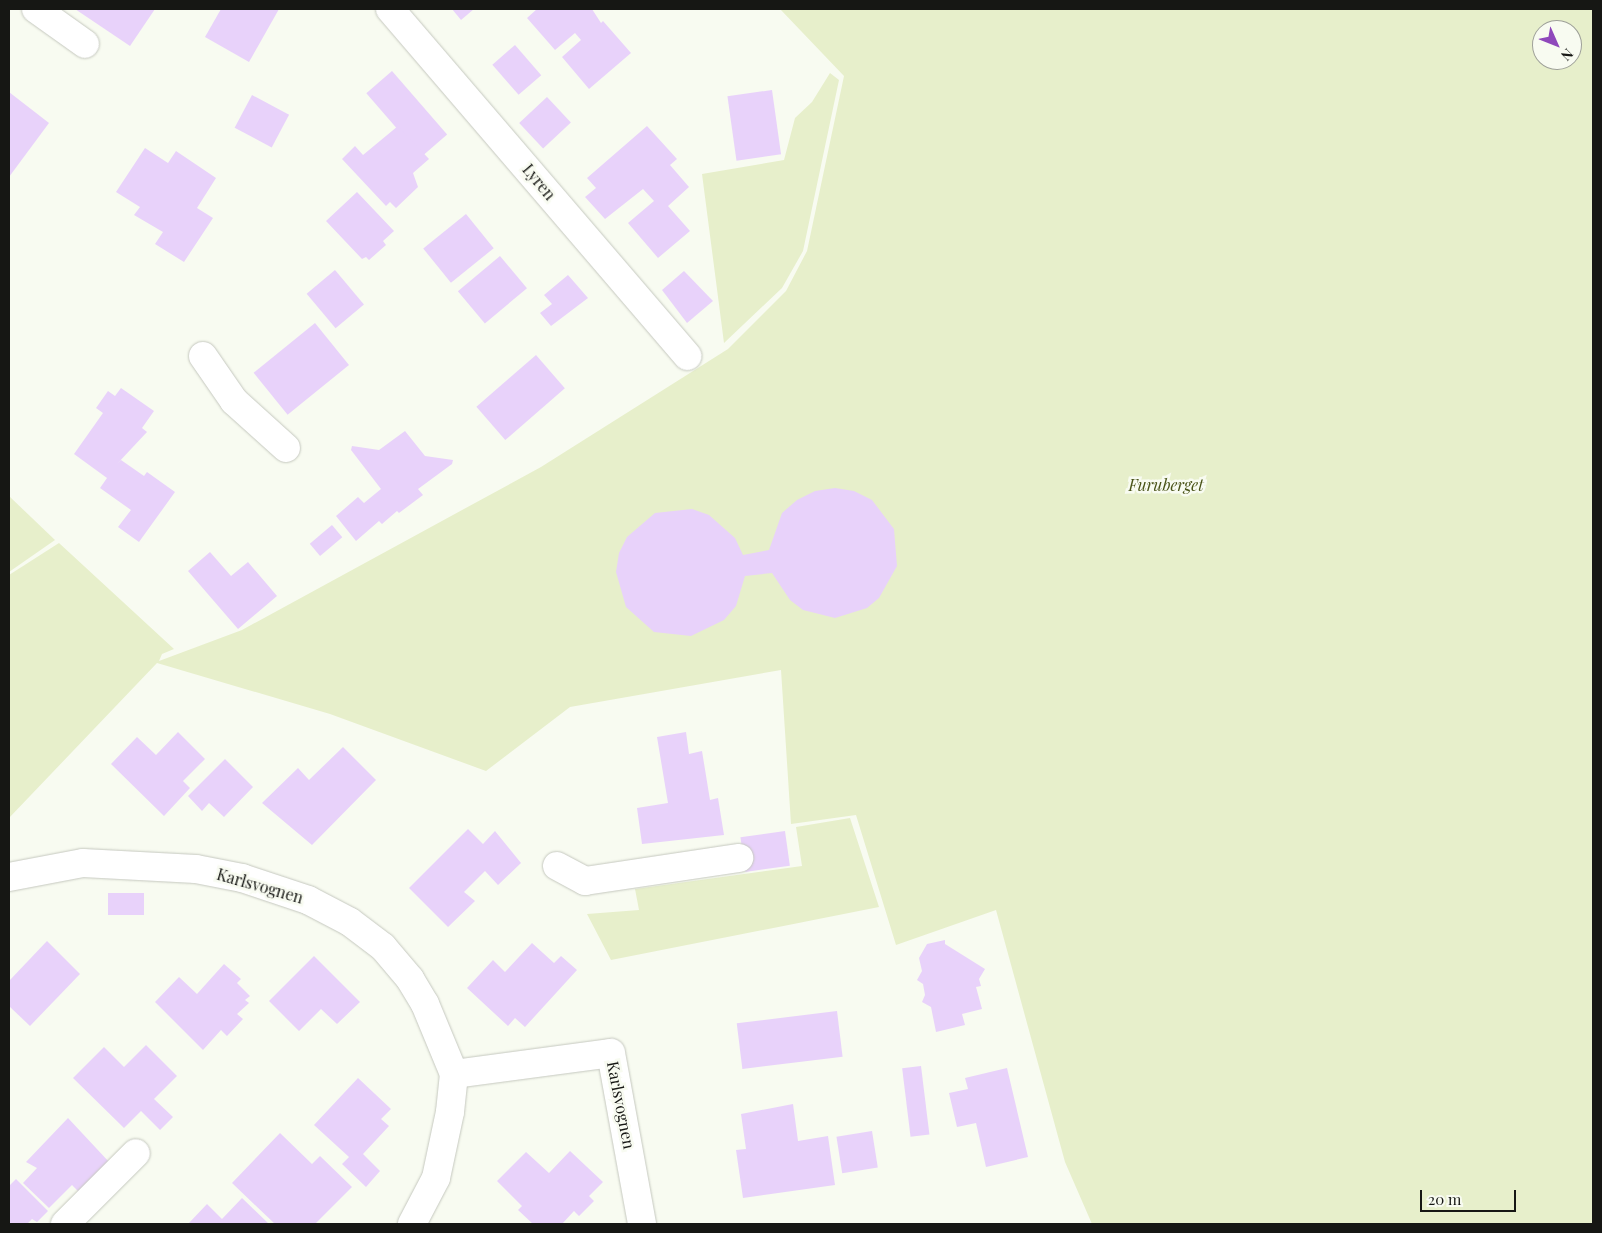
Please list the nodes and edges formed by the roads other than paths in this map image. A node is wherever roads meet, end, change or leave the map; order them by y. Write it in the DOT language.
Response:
graph roads {
  1 [pos="36,9"];
  2 [pos="390,9"];
  3 [pos="85,44"];
  4 [pos="203,356"];
  5 [pos="687,356"];
  6 [pos="286,448"];
  7 [pos="739,858"];
  8 [pos="557,866"];
  9 [pos="9,877"];
  10 [pos="454,1074"];
  11 [pos="136,1153"];
  12 [pos="65,1224"];
  13 [pos="412,1224"];
  14 [pos="642,1224"];
  1 -- 3 [label="street"];
  2 -- 5 [label="street, Lyren"];
  4 -- 6 [label="street"];
  7 -- 8 [label="street"];
  9 -- 10 [label="street, Karlsvognen"];
  10 -- 13 [label="street"];
  10 -- 14 [label="street, Karlsvognen"];
  11 -- 12 [label="street"];
}
